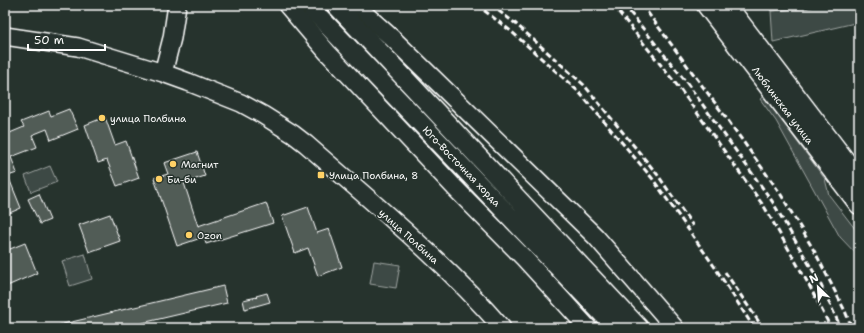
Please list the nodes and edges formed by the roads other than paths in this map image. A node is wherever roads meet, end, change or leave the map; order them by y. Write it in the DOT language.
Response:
graph roads {
  1 [pos="177,5"];
  2 [pos="287,5"];
  3 [pos="308,5"];
  4 [pos="336,5"];
  5 [pos="355,5"];
  6 [pos="706,5"];
  7 [pos="727,5"];
  8 [pos="5,36"];
  9 [pos="163,73"];
  10 [pos="859,178"];
  11 [pos="859,205"];
  12 [pos="502,328"];
  13 [pos="588,328"];
  14 [pos="616,328"];
  15 [pos="640,328"];
  16 [pos="675,328"];
  1 -- 9 [label="main road"];
  2 -- 13 [label="main road"];
  3 -- 14 [label="main road, Юго-Восточная хорда"];
  4 -- 15 [label="main road, Юго-Восточная хорда"];
  5 -- 16 [label="main road"];
  6 -- 11 [label="main road, Люблинская улица"];
  7 -- 10 [label="main road, Люблинская улица"];
  8 -- 9 [label="main road, улица Полбина"];
  9 -- 12 [label="main road, улица Полбина"];
}
